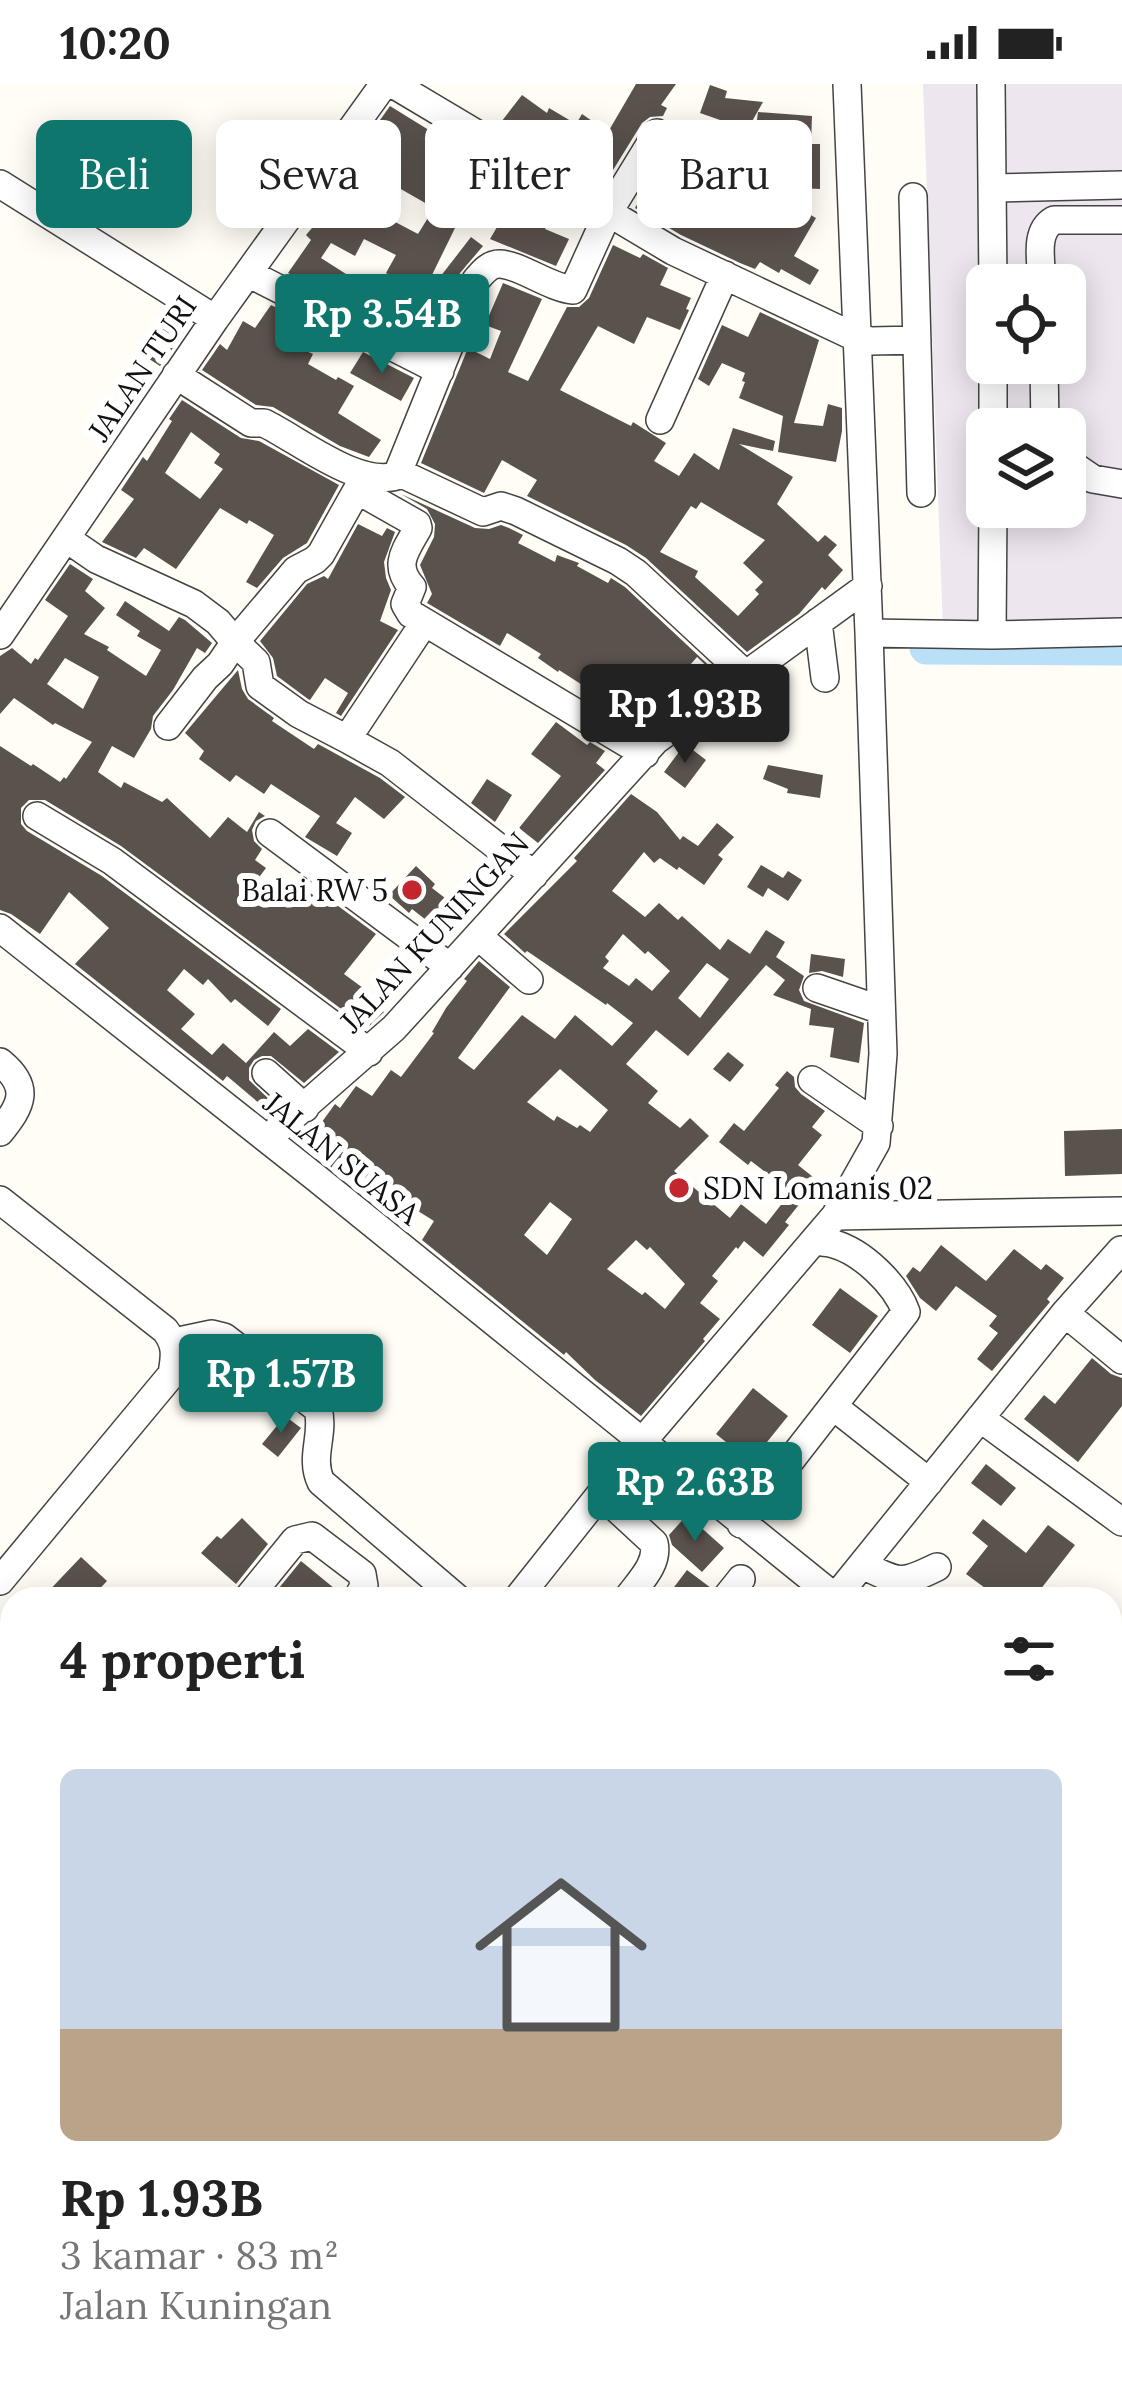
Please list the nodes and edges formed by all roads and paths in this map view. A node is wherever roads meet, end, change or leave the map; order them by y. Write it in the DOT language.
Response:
graph roads {
  1 [pos="388,84"];
  2 [pos="847,84"];
  3 [pos="991,84"];
  4 [pos="449,120"];
  5 [pos="637,166"];
  6 [pos="0,184"];
  7 [pos="1122,185"];
  8 [pos="993,188"];
  9 [pos="913,197"];
  10 [pos="613,205"];
  11 [pos="613,216"];
  12 [pos="1122,220"];
  13 [pos="601,228"];
  14 [pos="993,264"];
  15 [pos="1042,264"];
  16 [pos="248,273"];
  17 [pos="725,275"];
  18 [pos="214,320"];
  19 [pos="857,338"];
  20 [pos="917,340"];
  21 [pos="440,371"];
  22 [pos="176,375"];
  23 [pos="660,420"];
  24 [pos="1086,474"];
  25 [pos="398,475"];
  26 [pos="361,484"];
  27 [pos="1122,484"];
  28 [pos="921,493"];
  29 [pos="993,528"];
  30 [pos="67,539"];
  31 [pos="868,586"];
  32 [pos="818,622"];
  33 [pos="424,623"];
  34 [pos="1122,632"];
  35 [pos="869,633"];
  36 [pos="0,635"];
  37 [pos="992,635"];
  38 [pos="235,642"];
  39 [pos="746,675"];
  40 [pos="825,678"];
  41 [pos="168,726"];
  42 [pos="347,739"];
  43 [pos="645,754"];
  44 [pos="37,816"];
  45 [pos="270,832"];
  46 [pos="534,875"];
  47 [pos="0,928"];
  48 [pos="478,936"];
  49 [pos="450,967"];
  50 [pos="529,980"];
  51 [pos="817,988"];
  52 [pos="881,1010"];
  53 [pos="369,1052"];
  54 [pos="0,1062"];
  55 [pos="266,1073"];
  56 [pos="812,1080"];
  57 [pos="305,1108"];
  58 [pos="879,1126"];
  59 [pos="0,1132"];
  60 [pos="267,1139"];
  61 [pos="0,1200"];
  62 [pos="1122,1211"];
  63 [pos="835,1216"];
  64 [pos="814,1241"];
  65 [pos="1121,1250"];
  66 [pos="1065,1313"];
  67 [pos="174,1342"];
  68 [pos="1122,1360"];
  69 [pos="833,1406"];
  70 [pos="980,1418"];
  71 [pos="641,1443"];
  72 [pos="929,1482"];
  73 [pos="601,1494"];
  74 [pos="1122,1522"];
  75 [pos="741,1524"];
  76 [pos="862,1565"];
  77 [pos="937,1568"];
  78 [pos="0,1581"];
  79 [pos="257,1587"];
  80 [pos="363,1587"];
  81 [pos="444,1587"];
  82 [pos="527,1587"];
  83 [pos="635,1587"];
  84 [pos="821,1587"];
  85 [pos="845,1587"];
  1 -- 4 [label="street"];
  1 -- 16 [label="street, JALAN TURI"];
  2 -- 19 [label="street"];
  3 -- 8 [label="street"];
  5 -- 10 [label="street"];
  6 -- 18 [label="street"];
  7 -- 8 [label="street"];
  8 -- 14 [label="street"];
  9 -- 20 [label="street"];
  11 -- 17 [label="street"];
  12 -- 15 [label="street"];
  13 -- 21 [label="street"];
  16 -- 18 [label="street, JALAN TURI"];
  16 -- 21 [label="street"];
  17 -- 19 [label="street"];
  17 -- 23 [label="street"];
  18 -- 22 [label="street, JALAN TURI"];
  19 -- 20 [label="street"];
  19 -- 31 [label="street"];
  20 -- 28 [label="street"];
  21 -- 25 [label="street"];
  22 -- 26 [label="street"];
  22 -- 30 [label="street, JALAN TURI"];
  24 -- 27 [label="street"];
  25 -- 26 [label="street"];
  25 -- 39 [label="street"];
  26 -- 33 [label="street"];
  26 -- 38 [label="street"];
  29 -- 37 [label="street"];
  30 -- 36 [label="street, JALAN TURI"];
  30 -- 38 [label="street"];
  31 -- 32 [label="street, JALAN KUNINGAN"];
  31 -- 35 [label="street"];
  32 -- 39 [label="street, JALAN KUNINGAN"];
  32 -- 40 [label="street"];
  33 -- 42 [label="street"];
  33 -- 43 [label="street"];
  34 -- 37 [label="street"];
  35 -- 37 [label="street"];
  35 -- 52 [label="street"];
  38 -- 41 [label="street"];
  38 -- 42 [label="street"];
  39 -- 43 [label="street, JALAN KUNINGAN"];
  42 -- 46 [label="street"];
  43 -- 46 [label="street, JALAN KUNINGAN"];
  44 -- 53 [label="street"];
  45 -- 49 [label="street"];
  46 -- 48 [label="street, JALAN KUNINGAN"];
  47 -- 60 [label="street, JALAN SUASA"];
  48 -- 49 [label="street, JALAN KUNINGAN"];
  48 -- 50 [label="street"];
  49 -- 53 [label="street, JALAN KUNINGAN"];
  51 -- 52 [label="street"];
  52 -- 58 [label="street"];
  53 -- 57 [label="street, JALAN KUNINGAN"];
  54 -- 59 [label="street"];
  55 -- 57 [label="street"];
  56 -- 58 [label="street"];
  57 -- 60 [label="street, JALAN KUNINGAN"];
  58 -- 63 [label="street"];
  60 -- 71 [label="street, JALAN SUASA"];
  61 -- 67 [label="street"];
  62 -- 63 [label="street"];
  63 -- 64 [label="street"];
  64 -- 69 [label="street"];
  64 -- 71 [label="street"];
  65 -- 66 [label="street"];
  66 -- 68 [label="street"];
  66 -- 70 [label="street"];
  67 -- 78 [label="street"];
  67 -- 81 [label="street"];
  69 -- 72 [label="street"];
  69 -- 75 [label="street"];
  70 -- 72 [label="street"];
  70 -- 74 [label="street"];
  71 -- 73 [label="street"];
  71 -- 75 [label="street, JALAN SUASA"];
  72 -- 76 [label="street"];
  73 -- 82 [label="street"];
  73 -- 83 [label="street"];
  75 -- 84 [label="street, JALAN SUASA"];
  76 -- 77 [label="street"];
  76 -- 85 [label="street"];
  79 -- 80 [label="street"];
}
